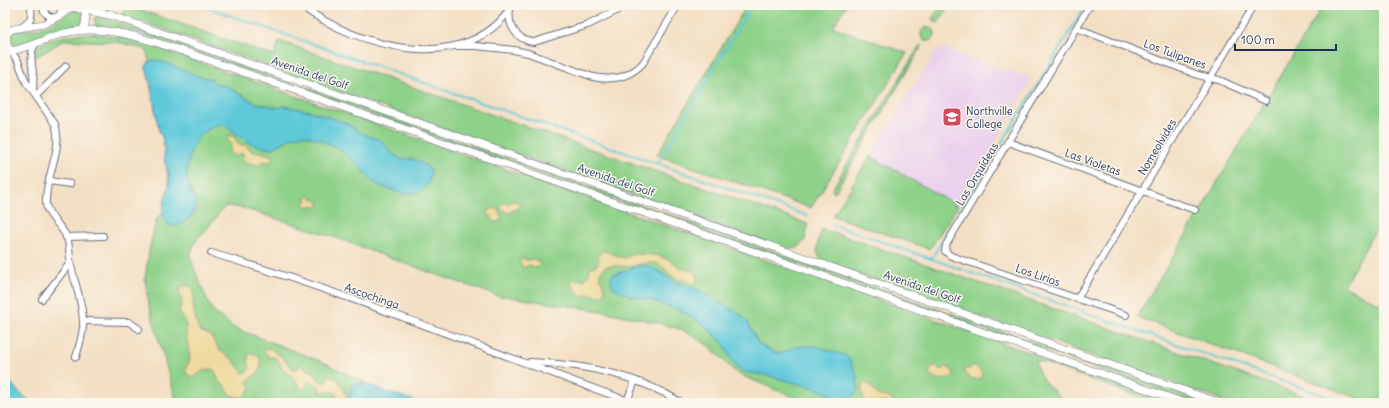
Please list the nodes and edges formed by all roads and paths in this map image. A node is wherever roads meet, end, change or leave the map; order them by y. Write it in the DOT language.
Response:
graph roads {
  1 [pos="31,5"];
  2 [pos="42,5"];
  3 [pos="63,5"];
  4 [pos="300,5"];
  5 [pos="628,5"];
  6 [pos="678,5"];
  7 [pos="1090,5"];
  8 [pos="1254,5"];
  9 [pos="78,7"];
  10 [pos="511,7"];
  11 [pos="58,17"];
  12 [pos="21,28"];
  13 [pos="1077,28"];
  14 [pos="83,30"];
  15 [pos="6,33"];
  16 [pos="527,41"];
  17 [pos="35,44"];
  18 [pos="455,46"];
  19 [pos="8,52"];
  20 [pos="522,52"];
  21 [pos="66,66"];
  22 [pos="1210,78"];
  23 [pos="35,93"];
  24 [pos="1266,101"];
  25 [pos="1008,142"];
  26 [pos="49,181"];
  27 [pos="70,184"];
  28 [pos="1142,190"];
  29 [pos="1195,210"];
  30 [pos="66,236"];
  31 [pos="103,236"];
  32 [pos="945,251"];
  33 [pos="211,253"];
  34 [pos="70,263"];
  35 [pos="42,299"];
  36 [pos="1077,299"];
  37 [pos="1126,315"];
  38 [pos="83,321"];
  39 [pos="139,329"];
  40 [pos="76,357"];
  41 [pos="525,362"];
  42 [pos="635,380"];
  43 [pos="627,401"];
  44 [pos="634,403"];
  45 [pos="682,403"];
  46 [pos="1185,403"];
  47 [pos="1220,403"];
  1 -- 12 [label="street"];
  2 -- 11 [label="street"];
  3 -- 11 [label="street"];
  4 -- 18 [label="street"];
  5 -- 16 [label="street"];
  6 -- 20 [label="street"];
  7 -- 13 [label="street, Las Orquídeas"];
  8 -- 22 [label="street, Nomeolvides"];
  9 -- 11 [label="street"];
  9 -- 14 [label="street"];
  9 -- 47 [label="street, Avenida del Golf"];
  10 -- 16 [label="street"];
  10 -- 18 [label="street"];
  11 -- 12 [label="street"];
  12 -- 15 [label="street"];
  13 -- 22 [label="street, Los Tulipanes"];
  13 -- 25 [label="street, Las Orquídeas"];
  14 -- 17 [label="street, Avenida del Golf"];
  14 -- 46 [label="street, Avenida del Golf"];
  15 -- 19 [label="street"];
  16 -- 20 [label="street"];
  17 -- 19 [label="street, Avenida del Golf"];
  17 -- 23 [label="street"];
  18 -- 20 [label="street"];
  19 -- 23 [label="street"];
  21 -- 23 [label="street"];
  22 -- 24 [label="street, Los Tulipanes"];
  22 -- 28 [label="street, Nomeolvides"];
  23 -- 26 [label="street"];
  25 -- 28 [label="street, Las Violetas"];
  25 -- 32 [label="street, Las Orquídeas"];
  26 -- 27 [label="street"];
  26 -- 30 [label="street"];
  28 -- 29 [label="street, Las Violetas"];
  28 -- 36 [label="street, Nomeolvides"];
  30 -- 31 [label="street"];
  30 -- 34 [label="street"];
  32 -- 36 [label="street, Los Lirios"];
  33 -- 41 [label="street, Ascochinga"];
  34 -- 35 [label="street"];
  34 -- 38 [label="street"];
  36 -- 37 [label="street, Los Lirios"];
  38 -- 39 [label="street"];
  38 -- 40 [label="street"];
  41 -- 42 [label="street, Ascochinga"];
  41 -- 43 [label="street, Ascochinga"];
  42 -- 43 [label="street"];
  42 -- 45 [label="street, Ascochinga"];
  43 -- 44 [label="street, Ascochinga"];
}
